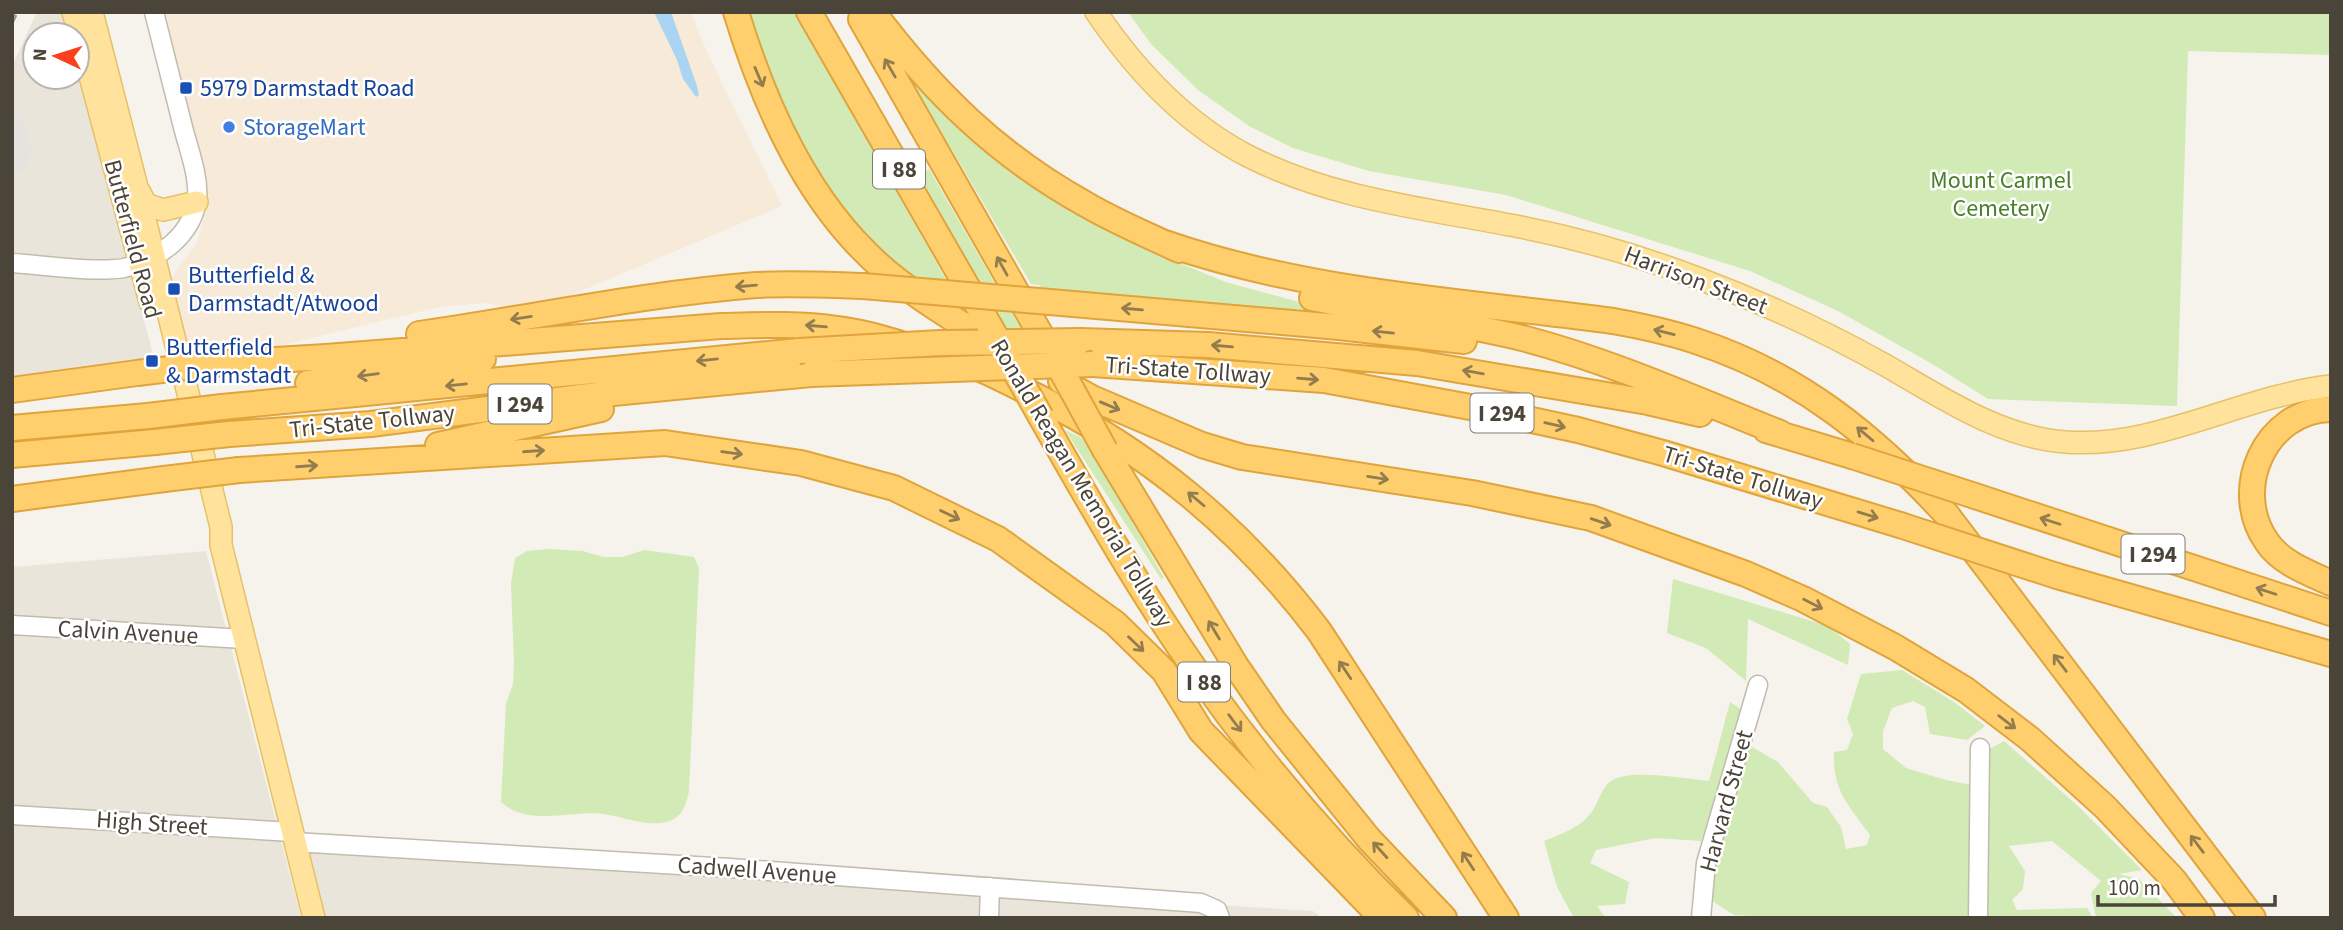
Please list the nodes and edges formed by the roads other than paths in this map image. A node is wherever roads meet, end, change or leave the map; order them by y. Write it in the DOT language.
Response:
graph roads {
  1 [pos="73,12"];
  2 [pos="92,12"];
  3 [pos="154,12"];
  4 [pos="736,12"];
  5 [pos="809,12"];
  6 [pos="858,12"];
  7 [pos="873,12"];
  8 [pos="1096,12"];
  9 [pos="138,187"];
  10 [pos="197,202"];
  11 [pos="1165,243"];
  12 [pos="147,261"];
  13 [pos="12,263"];
  14 [pos="677,330"];
  15 [pos="210,364"];
  16 [pos="1619,371"];
  17 [pos="691,384"];
  18 [pos="2331,386"];
  19 [pos="12,390"];
  20 [pos="220,400"];
  21 [pos="2331,409"];
  22 [pos="12,428"];
  23 [pos="1780,433"];
  24 [pos="12,455"];
  25 [pos="366,461"];
  26 [pos="12,499"];
  27 [pos="2331,583"];
  28 [pos="2331,613"];
  29 [pos="12,625"];
  30 [pos="244,639"];
  31 [pos="2331,654"];
  32 [pos="1758,685"];
  33 [pos="1980,748"];
  34 [pos="12,815"];
  35 [pos="12,828"];
  36 [pos="293,837"];
  37 [pos="990,887"];
  38 [pos="1218,914"];
  39 [pos="314,918"];
  40 [pos="989,918"];
  41 [pos="1381,918"];
  42 [pos="1406,918"];
  43 [pos="1444,918"];
  44 [pos="1506,918"];
  45 [pos="1701,918"];
  46 [pos="1978,918"];
  47 [pos="2202,918"];
  48 [pos="2253,918"];
  1 -- 12 [label="main road, Butterfield Road"];
  2 -- 9 [label="main road, Butterfield Road"];
  3 -- 10 [label="street"];
  4 -- 47 [label="highway, one-way"];
  5 -- 42 [label="highway, Ronald Reagan Memorial Tollway / I 88, one-way, bridge"];
  43 -- 6 [label="highway, Ronald Reagan Memorial Tollway / I 88, one-way, bridge"];
  7 -- 11 [label="highway"];
  8 -- 18 [label="main road, Harrison Street"];
  9 -- 10 [label="main road"];
  9 -- 12 [label="main road, Butterfield Road"];
  10 -- 12 [label="street"];
  11 -- 16 [label="highway"];
  48 -- 11 [label="highway, one-way"];
  12 -- 13 [label="street"];
  12 -- 30 [label="main road, Butterfield Road"];
  14 -- 15 [label="highway"];
  14 -- 20 [label="highway, one-way"];
  44 -- 14 [label="highway, one-way"];
  16 -- 15 [label="highway, one-way, bridge"];
  15 -- 19 [label="highway, bridge"];
  16 -- 23 [label="highway"];
  17 -- 24 [label="highway, Tri-State Tollway / I 294, bridge"];
  17 -- 25 [label="highway"];
  17 -- 31 [label="highway, Tri-State Tollway / I 294, one-way, bridge"];
  20 -- 22 [label="highway, Tri-State Tollway / I 294, bridge"];
  23 -- 20 [label="highway, Tri-State Tollway / I 294, one-way, bridge"];
  21 -- 27 [label="highway"];
  28 -- 23 [label="highway, Tri-State Tollway / I 294, one-way, bridge"];
  26 -- 25 [label="highway, one-way, bridge"];
  25 -- 41 [label="highway, one-way"];
  29 -- 30 [label="street, Calvin Avenue"];
  30 -- 36 [label="main road, Butterfield Road"];
  32 -- 45 [label="street, Harvard Street"];
  33 -- 46 [label="street"];
  34 -- 35 [label="street"];
  34 -- 36 [label="street, High Street"];
  36 -- 37 [label="street, Cadwell Avenue"];
  36 -- 39 [label="main road, Butterfield Road"];
  37 -- 38 [label="street, Cadwell Avenue"];
  37 -- 40 [label="street"];
}
